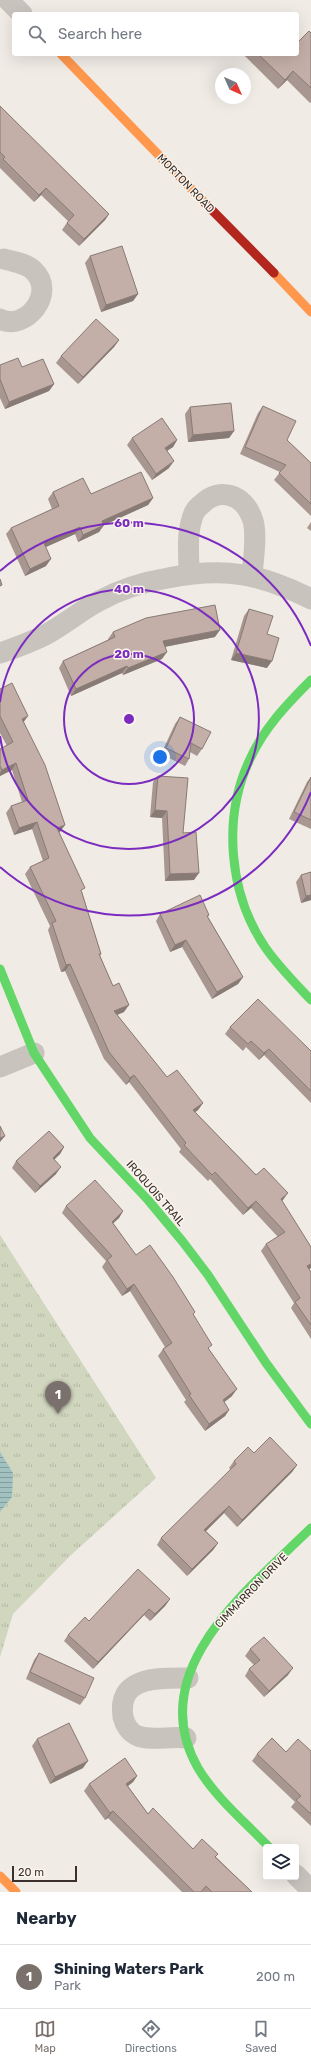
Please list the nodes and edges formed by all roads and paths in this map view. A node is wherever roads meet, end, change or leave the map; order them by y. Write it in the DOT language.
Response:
graph roads {
  1 [pos="8,0"];
  2 [pos="20,12"];
  3 [pos="63,56"];
  4 [pos="2,258"];
  5 [pos="311,312"];
  6 [pos="0,319"];
  7 [pos="189,574"];
  8 [pos="252,576"];
  9 [pos="311,599"];
  10 [pos="0,653"];
  11 [pos="311,680"];
  12 [pos="0,969"];
  13 [pos="311,1000"];
  14 [pos="34,1053"];
  15 [pos="0,1067"];
  16 [pos="311,1424"];
  17 [pos="311,1528"];
  18 [pos="188,1678"];
  19 [pos="186,1738"];
  20 [pos="266,1844"];
  21 [pos="0,1876"];
  22 [pos="299,1878"];
  23 [pos="311,1890"];
  24 [pos="16,1892"];
  1 -- 2 [label="street"];
  3 -- 5 [label="street, MORTON ROAD"];
  4 -- 6 [label="street"];
  7 -- 8 [label="street"];
  7 -- 8 [label="street"];
  7 -- 10 [label="street"];
  8 -- 9 [label="street"];
  11 -- 13 [label="street"];
  12 -- 14 [label="street, IROQUOIS TRAIL"];
  14 -- 15 [label="street"];
  14 -- 16 [label="street, IROQUOIS TRAIL"];
  17 -- 18 [label="street, CIMMARRON DRIVE"];
  18 -- 19 [label="street, CIMMARRON DRIVE"];
  18 -- 19 [label="street"];
  19 -- 20 [label="street, CIMMARRON DRIVE"];
  21 -- 24 [label="street"];
  22 -- 23 [label="street"];
}
